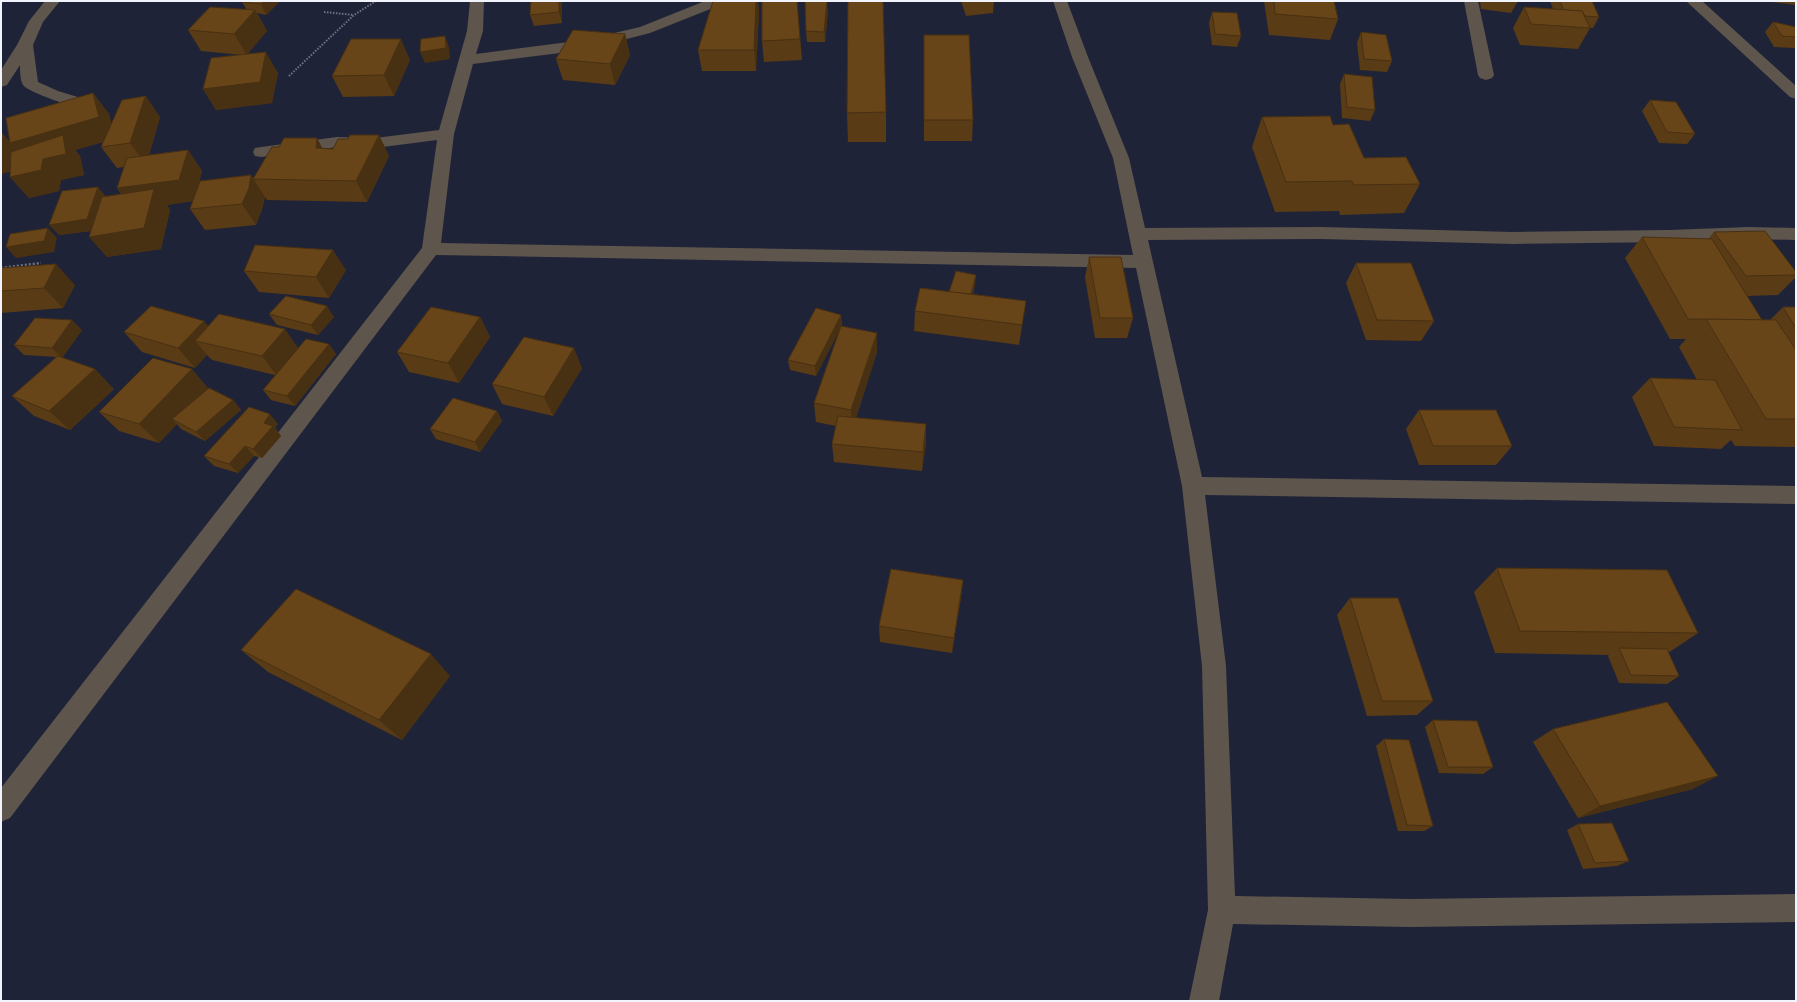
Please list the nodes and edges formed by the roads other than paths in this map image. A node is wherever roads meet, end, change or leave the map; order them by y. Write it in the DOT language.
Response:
graph roads {
  1 [pos="53,1"];
  2 [pos="477,1"];
  3 [pos="718,1"];
  4 [pos="1060,1"];
  5 [pos="1471,1"];
  6 [pos="1693,1"];
  7 [pos="25,46"];
  8 [pos="466,60"];
  9 [pos="1486,74"];
  10 [pos="1,83"];
  11 [pos="30,84"];
  12 [pos="1796,94"];
  13 [pos="85,104"];
  14 [pos="446,134"];
  15 [pos="260,152"];
  16 [pos="1137,234"];
  17 [pos="1796,234"];
  18 [pos="432,249"];
  19 [pos="1142,262"];
  20 [pos="1192,486"];
  21 [pos="1796,495"];
  22 [pos="1,809"];
  23 [pos="1796,908"];
  24 [pos="1222,910"];
  25 [pos="1204,1001"];
  1 -- 7 [label="street"];
  2 -- 8 [label="street"];
  3 -- 8 [label="street"];
  4 -- 16 [label="street"];
  5 -- 9 [label="street"];
  6 -- 12 [label="street"];
  7 -- 10 [label="street"];
  7 -- 11 [label="street"];
  8 -- 14 [label="street"];
  10 -- 11 [label="street"];
  11 -- 13 [label="street"];
  14 -- 15 [label="street"];
  14 -- 18 [label="street"];
  16 -- 17 [label="street"];
  16 -- 19 [label="street"];
  18 -- 19 [label="street"];
  18 -- 22 [label="street"];
  19 -- 20 [label="street"];
  20 -- 21 [label="street"];
  20 -- 24 [label="street"];
  23 -- 24 [label="street"];
  24 -- 25 [label="street"];
}
